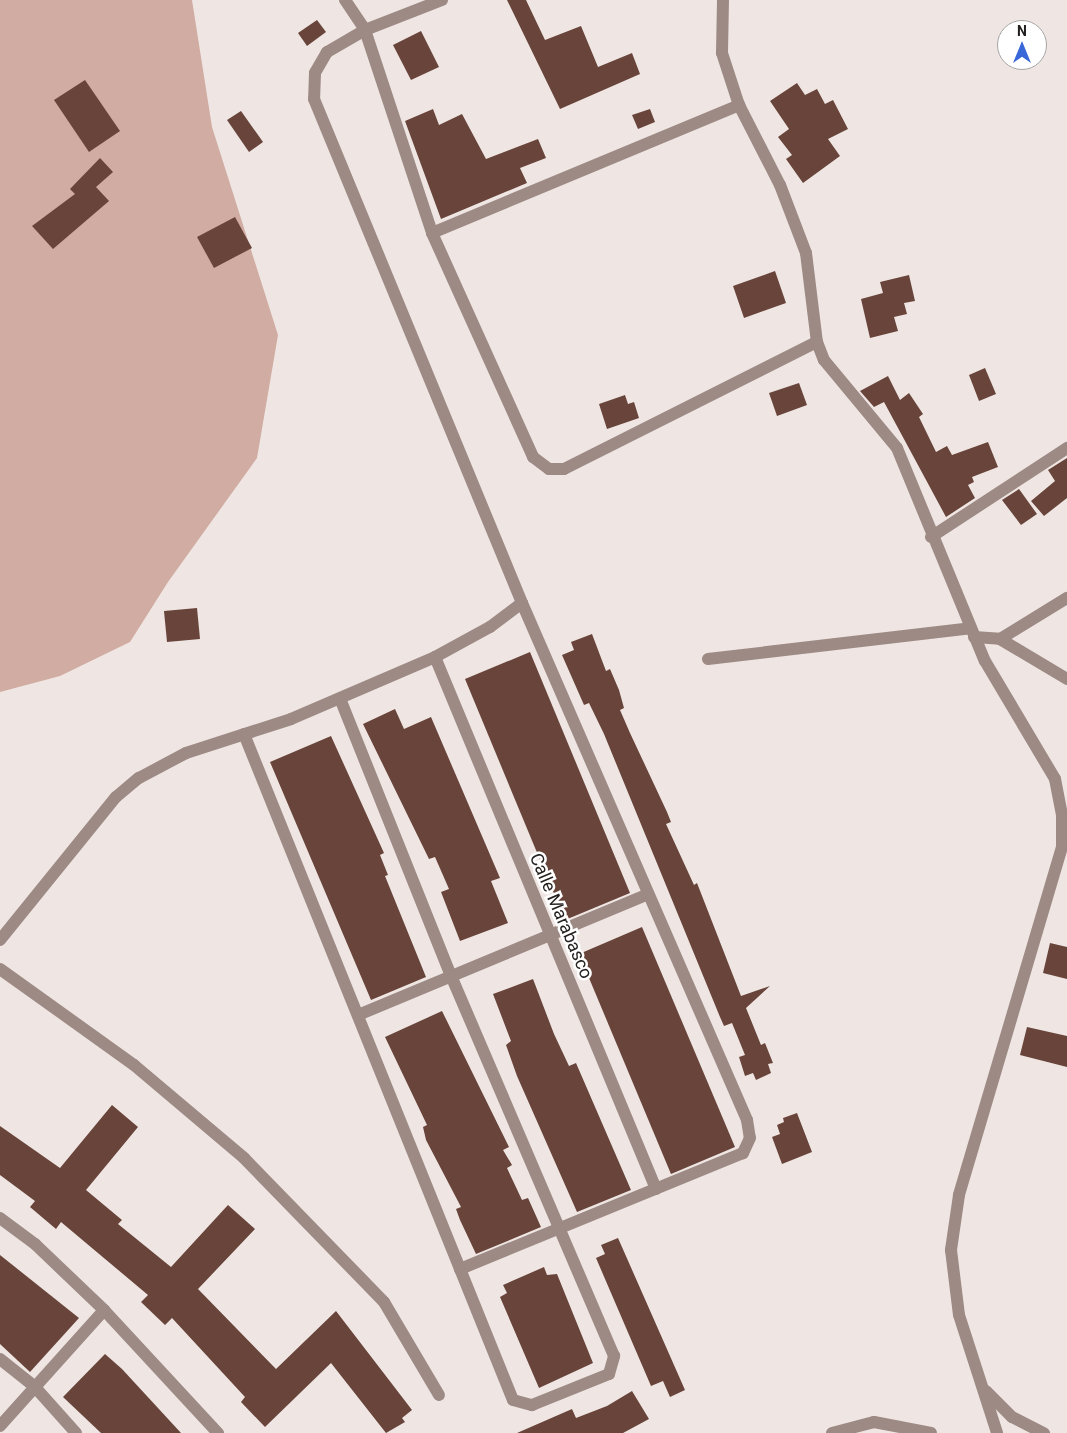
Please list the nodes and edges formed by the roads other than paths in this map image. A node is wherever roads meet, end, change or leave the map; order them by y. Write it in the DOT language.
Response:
graph roads {
  1 [pos="345,0"];
  2 [pos="442,0"];
  3 [pos="723,0"];
  4 [pos="365,30"];
  5 [pos="739,105"];
  6 [pos="432,233"];
  7 [pos="817,342"];
  8 [pos="1067,448"];
  9 [pos="931,537"];
  10 [pos="1067,598"];
  11 [pos="522,603"];
  12 [pos="972,633"];
  13 [pos="1000,639"];
  14 [pos="435,657"];
  15 [pos="708,659"];
  16 [pos="1067,679"];
  17 [pos="340,698"];
  18 [pos="244,734"];
  19 [pos="648,894"];
  20 [pos="549,935"];
  21 [pos="0,940"];
  22 [pos="0,969"];
  23 [pos="451,976"];
  24 [pos="358,1015"];
  25 [pos="656,1188"];
  26 [pos="0,1218"];
  27 [pos="559,1229"];
  28 [pos="460,1269"];
  29 [pos="104,1310"];
  30 [pos="0,1359"];
  31 [pos="34,1386"];
  32 [pos="984,1389"];
  33 [pos="439,1395"];
  34 [pos="0,1426"];
  35 [pos="838,1432"];
  36 [pos="76,1433"];
  37 [pos="218,1433"];
  38 [pos="931,1433"];
  39 [pos="997,1433"];
  40 [pos="1042,1433"];
  1 -- 4 [label="street"];
  2 -- 4 [label="street"];
  3 -- 5 [label="street"];
  4 -- 6 [label="street"];
  4 -- 11 [label="street"];
  5 -- 6 [label="street"];
  5 -- 7 [label="street"];
  6 -- 7 [label="street"];
  7 -- 9 [label="street"];
  8 -- 9 [label="street"];
  9 -- 12 [label="street"];
  10 -- 13 [label="street"];
  11 -- 14 [label="street"];
  11 -- 19 [label="street"];
  12 -- 13 [label="street"];
  12 -- 15 [label="street"];
  12 -- 32 [label="street"];
  13 -- 16 [label="street"];
  14 -- 17 [label="street"];
  14 -- 20 [label="street, Calle Marabasco"];
  17 -- 18 [label="street"];
  17 -- 23 [label="street"];
  18 -- 21 [label="street"];
  18 -- 24 [label="street"];
  19 -- 20 [label="street"];
  19 -- 25 [label="street"];
  20 -- 23 [label="street"];
  20 -- 25 [label="street, Calle Marabasco"];
  22 -- 33 [label="street"];
  23 -- 24 [label="street"];
  23 -- 27 [label="street"];
  24 -- 28 [label="street"];
  25 -- 27 [label="street"];
  26 -- 29 [label="street"];
  27 -- 28 [label="street"];
  27 -- 28 [label="street"];
  29 -- 31 [label="street"];
  29 -- 37 [label="street"];
  30 -- 31 [label="street"];
  31 -- 34 [label="street"];
  31 -- 36 [label="street"];
  32 -- 39 [label="street"];
  32 -- 40 [label="street"];
  35 -- 38 [label="street"];
}
